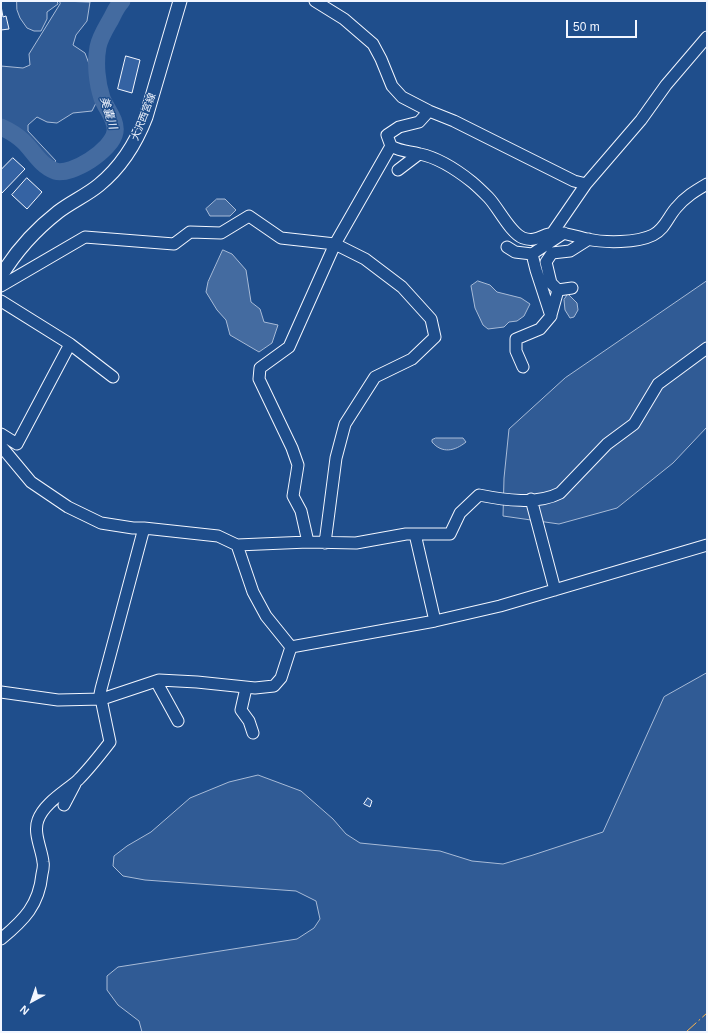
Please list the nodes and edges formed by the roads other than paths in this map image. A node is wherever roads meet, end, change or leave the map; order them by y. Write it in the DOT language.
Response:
graph roads {
  1 [pos="180,1"];
  2 [pos="315,1"];
  3 [pos="707,37"];
  4 [pos="429,111"];
  5 [pos="391,146"];
  6 [pos="419,154"];
  7 [pos="398,170"];
  8 [pos="586,184"];
  9 [pos="707,184"];
  10 [pos="553,232"];
  11 [pos="564,233"];
  12 [pos="589,240"];
  13 [pos="335,244"];
  14 [pos="507,247"];
  15 [pos="532,254"];
  16 [pos="1,278"];
  17 [pos="572,288"];
  18 [pos="558,290"];
  19 [pos="1,302"];
  20 [pos="551,316"];
  21 [pos="70,344"];
  22 [pos="707,348"];
  23 [pos="523,367"];
  24 [pos="113,377"];
  25 [pos="1,434"];
  26 [pos="1,446"];
  27 [pos="531,499"];
  28 [pos="144,528"];
  29 [pos="415,534"];
  30 [pos="308,542"];
  31 [pos="325,543"];
  32 [pos="237,545"];
  33 [pos="707,546"];
  34 [pos="555,590"];
  35 [pos="435,621"];
  36 [pos="291,647"];
  37 [pos="156,681"];
  38 [pos="246,688"];
  39 [pos="1,692"];
  40 [pos="102,699"];
  41 [pos="178,721"];
  42 [pos="254,733"];
  43 [pos="77,781"];
  44 [pos="64,805"];
  45 [pos="1,939"];
  1 -- 16 [label="main road, 大沢西宮線"];
  2 -- 4 [label="street"];
  3 -- 8 [label="street"];
  4 -- 5 [label="street"];
  4 -- 8 [label="street"];
  5 -- 6 [label="street"];
  5 -- 13 [label="street"];
  6 -- 7 [label="street"];
  6 -- 10 [label="street"];
  8 -- 10 [label="street"];
  9 -- 12 [label="street"];
  10 -- 11 [label="street"];
  11 -- 12 [label="street"];
  11 -- 15 [label="street"];
  12 -- 18 [label="street"];
  13 -- 16 [label="street"];
  13 -- 30 [label="street"];
  13 -- 31 [label="street"];
  14 -- 15 [label="street"];
  15 -- 20 [label="street"];
  17 -- 18 [label="street"];
  18 -- 20 [label="street"];
  19 -- 21 [label="street"];
  20 -- 23 [label="street"];
  21 -- 24 [label="street"];
  21 -- 25 [label="street"];
  22 -- 27 [label="street"];
  26 -- 28 [label="street"];
  27 -- 29 [label="street"];
  27 -- 34 [label="street"];
  28 -- 32 [label="street"];
  28 -- 40 [label="street"];
  29 -- 31 [label="street"];
  29 -- 35 [label="street"];
  30 -- 31 [label="street"];
  30 -- 32 [label="street"];
  32 -- 36 [label="street"];
  33 -- 34 [label="street"];
  34 -- 35 [label="street"];
  35 -- 36 [label="street"];
  36 -- 38 [label="street"];
  37 -- 38 [label="street"];
  37 -- 40 [label="street"];
  37 -- 41 [label="street"];
  38 -- 42 [label="street"];
  39 -- 40 [label="street"];
  40 -- 43 [label="street"];
  43 -- 44 [label="street"];
  43 -- 45 [label="street"];
}
